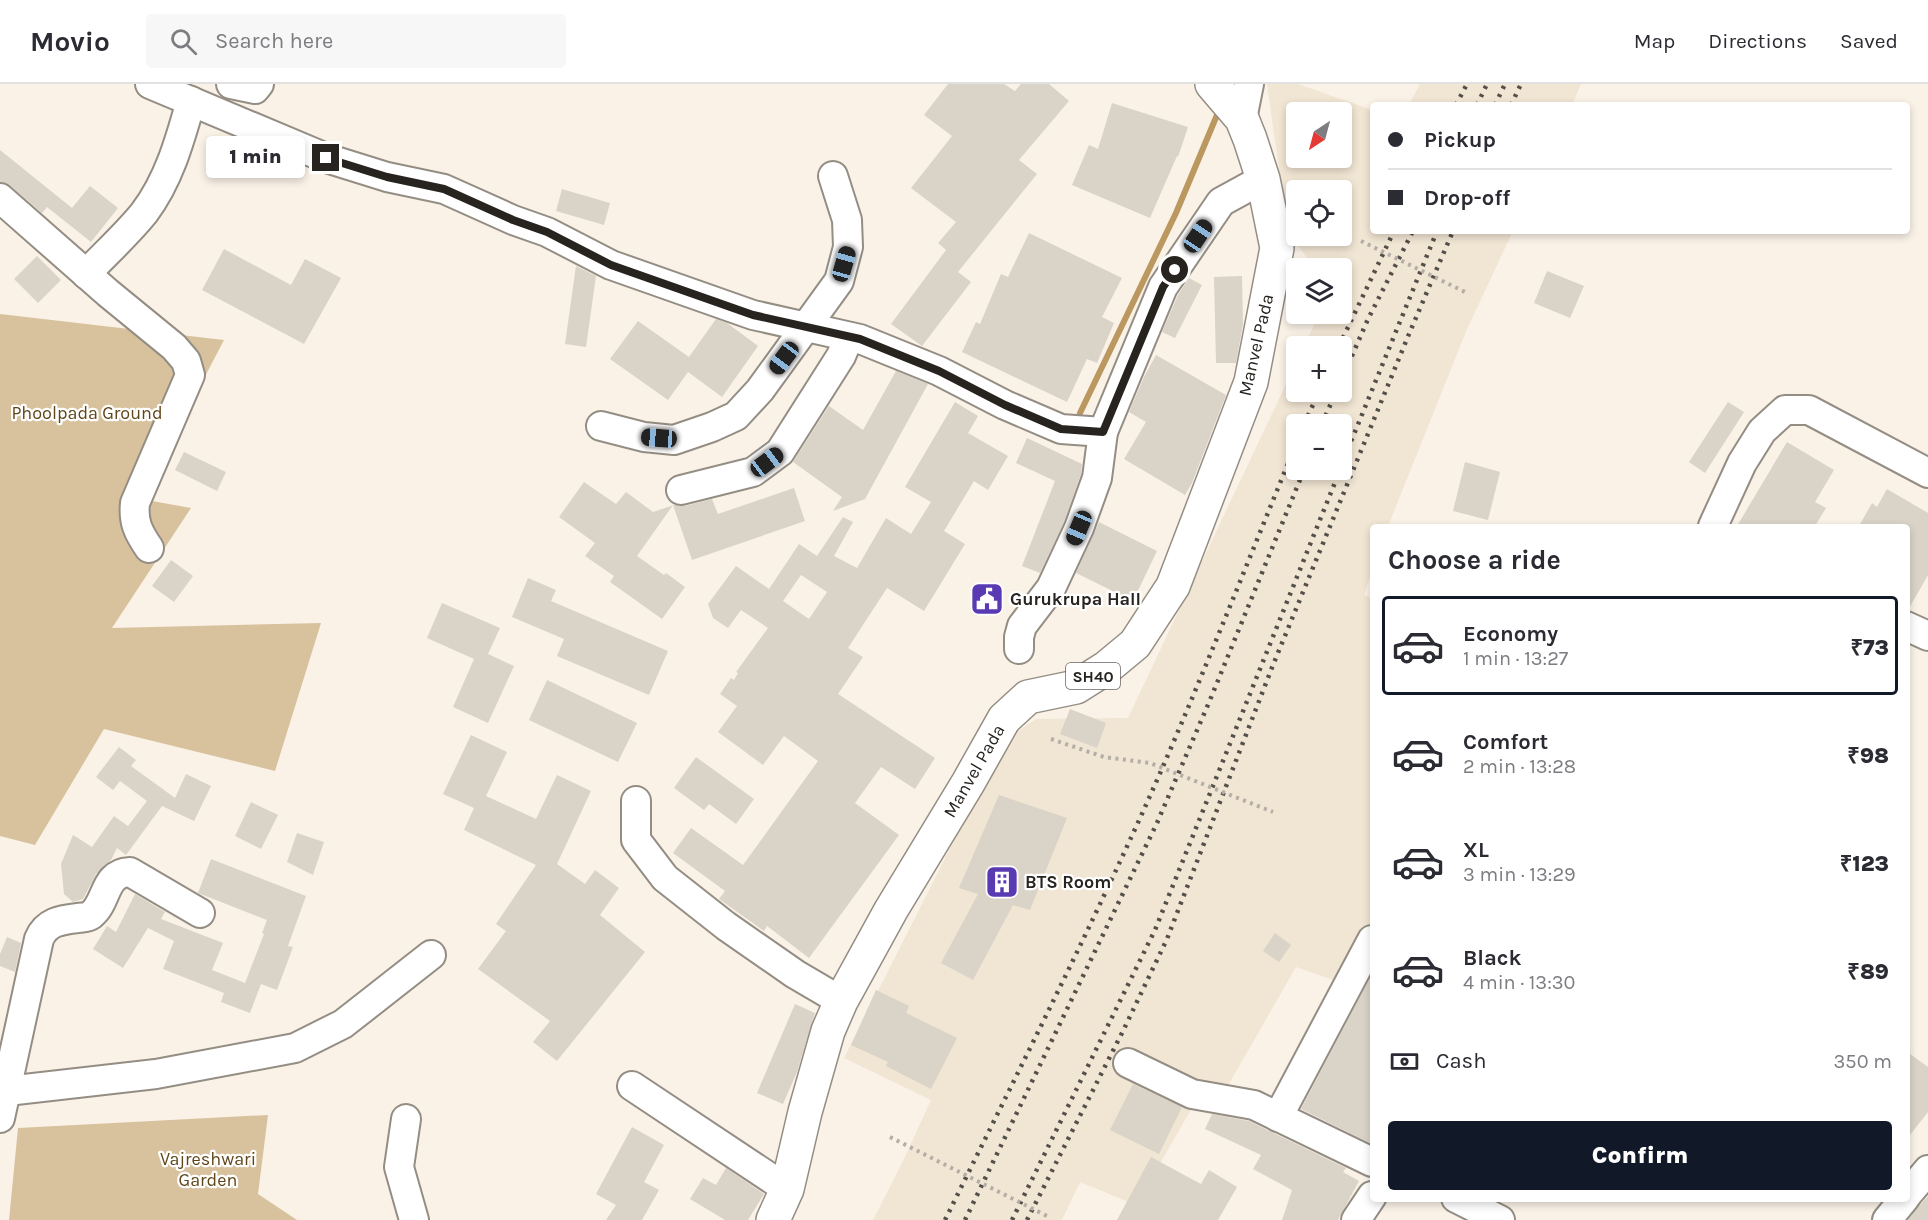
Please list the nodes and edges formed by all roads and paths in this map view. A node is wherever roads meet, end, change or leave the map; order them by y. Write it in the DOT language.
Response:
graph roads {
  1 [pos="150,84"];
  2 [pos="231,84"];
  3 [pos="259,84"];
  4 [pos="1212,84"];
  5 [pos="1249,84"];
  6 [pos="194,90"];
  7 [pos="1242,119"];
  8 [pos="833,176"];
  9 [pos="1263,179"];
  10 [pos="0,198"];
  11 [pos="1361,241"];
  12 [pos="86,274"];
  13 [pos="1467,292"];
  14 [pos="808,326"];
  15 [pos="849,337"];
  16 [pos="601,426"];
  17 [pos="1103,432"];
  18 [pos="1928,473"];
  19 [pos="681,490"];
  20 [pos="1714,524"];
  21 [pos="148,548"];
  22 [pos="1910,628"];
  23 [pos="1928,636"];
  24 [pos="1018,649"];
  25 [pos="1051,739"];
  26 [pos="636,801"];
  27 [pos="1273,812"];
  28 [pos="200,913"];
  29 [pos="1370,944"];
  30 [pos="431,955"];
  31 [pos="841,1001"];
  32 [pos="1128,1063"];
  33 [pos="6,1085"];
  34 [pos="632,1086"];
  35 [pos="1278,1117"];
  36 [pos="0,1118"];
  37 [pos="406,1119"];
  38 [pos="890,1137"];
  39 [pos="1370,1161"];
  40 [pos="1928,1170"];
  41 [pos="787,1189"];
  42 [pos="1910,1192"];
  43 [pos="1370,1199"];
  44 [pos="1453,1202"];
  45 [pos="1462,1202"];
  46 [pos="1902,1202"];
  47 [pos="1049,1216"];
  48 [pos="414,1220"];
  49 [pos="773,1220"];
  50 [pos="1356,1220"];
  51 [pos="1451,1220"];
  52 [pos="1500,1220"];
  53 [pos="1887,1220"];
  1 -- 6 [label="street"];
  2 -- 3 [label="street"];
  4 -- 7 [label="main road, Manvel Pada / SH40"];
  5 -- 7 [label="street"];
  6 -- 12 [label="street"];
  6 -- 14 [label="street"];
  7 -- 9 [label="main road, Manvel Pada / SH40"];
  8 -- 14 [label="street"];
  9 -- 17 [label="street"];
  9 -- 31 [label="main road, Manvel Pada / SH40"];
  10 -- 12 [label="street"];
  11 -- 13 [label="path, bridge"];
  12 -- 21 [label="street"];
  14 -- 15 [label="street"];
  14 -- 16 [label="street"];
  15 -- 17 [label="street"];
  15 -- 19 [label="street"];
  17 -- 24 [label="street"];
  18 -- 20 [label="street"];
  22 -- 23 [label="street"];
  25 -- 27 [label="path, bridge"];
  26 -- 31 [label="street"];
  28 -- 33 [label="street"];
  29 -- 35 [label="street"];
  30 -- 33 [label="street"];
  31 -- 41 [label="main road, Manvel Pada / SH40"];
  32 -- 35 [label="street"];
  33 -- 36 [label="street"];
  34 -- 41 [label="street"];
  35 -- 39 [label="street"];
  37 -- 48 [label="street"];
  38 -- 47 [label="path, bridge"];
  40 -- 42 [label="street"];
  41 -- 49 [label="main road, Manvel Pada / SH40"];
  43 -- 50 [label="street"];
  44 -- 51 [label="street"];
  45 -- 52 [label="street"];
  46 -- 53 [label="street"];
}
